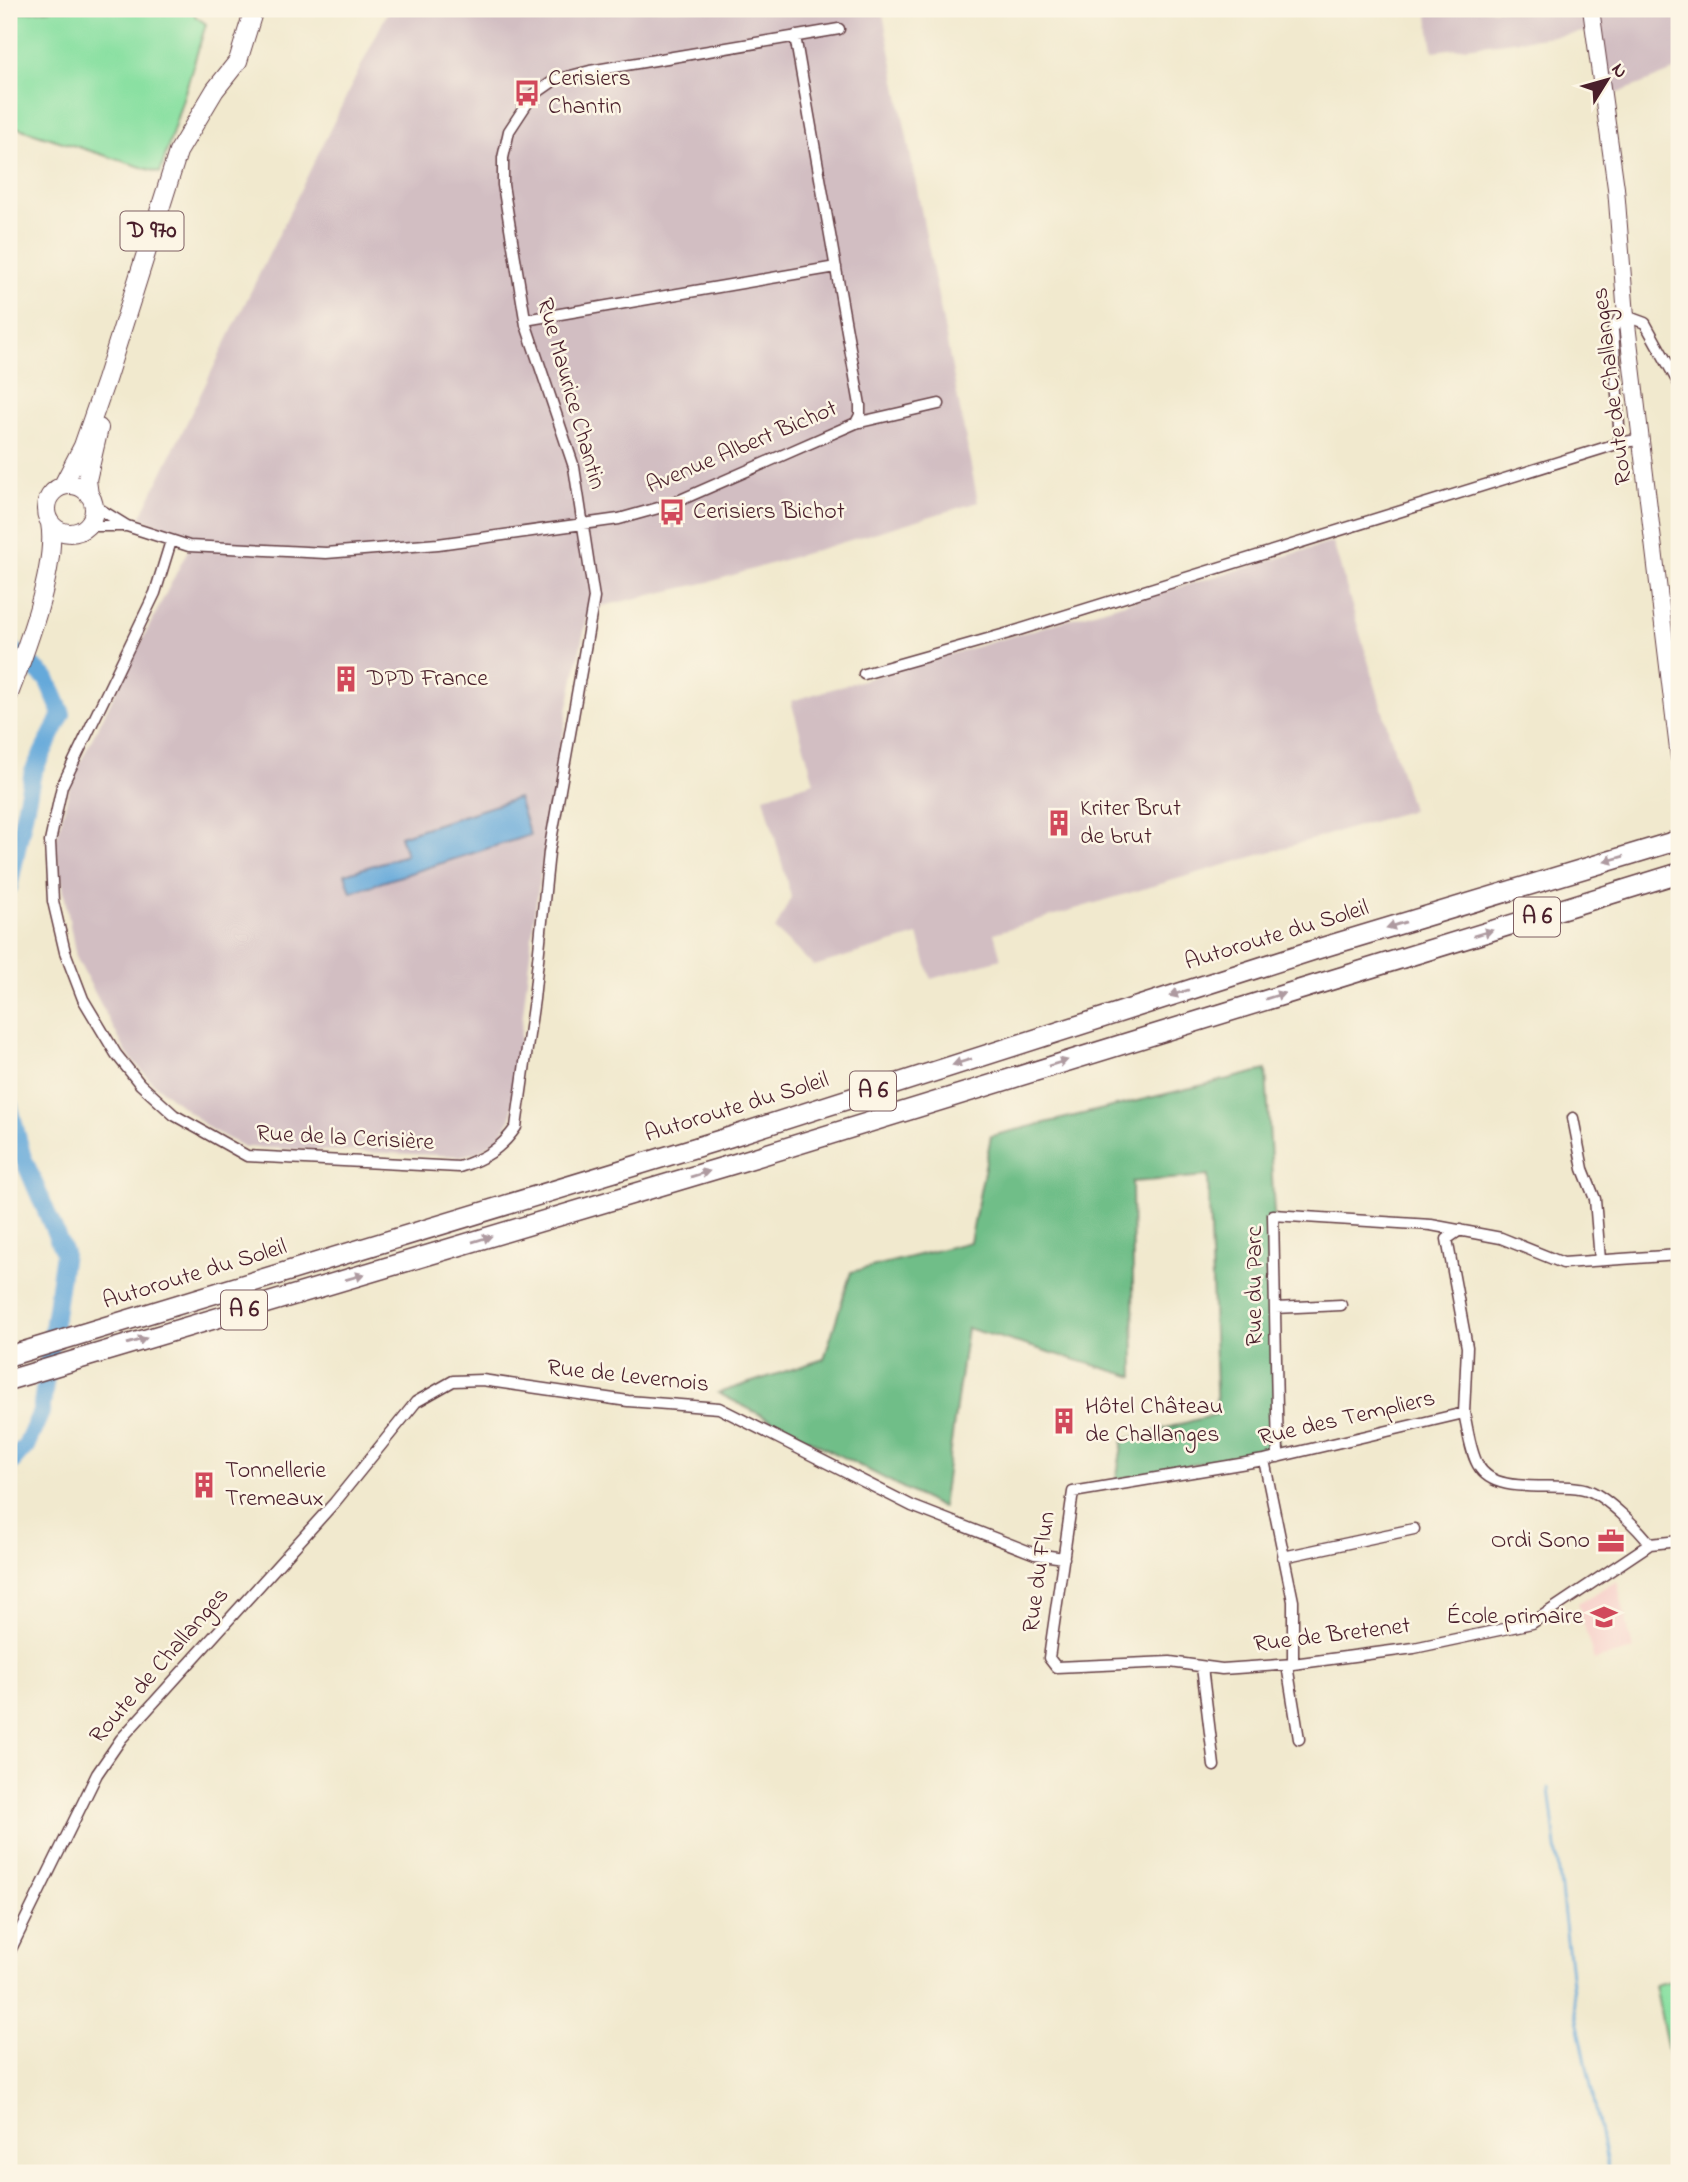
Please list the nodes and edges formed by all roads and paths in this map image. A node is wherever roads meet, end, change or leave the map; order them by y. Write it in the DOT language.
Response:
graph roads {
  1 [pos="243,9"];
  2 [pos="254,9"];
  3 [pos="1591,9"];
  4 [pos="839,29"];
  5 [pos="795,36"];
  6 [pos="215,90"];
  7 [pos="836,267"];
  8 [pos="1626,316"];
  9 [pos="525,320"];
  10 [pos="106,380"];
  11 [pos="1679,384"];
  12 [pos="939,404"];
  13 [pos="856,423"];
  14 [pos="1642,439"];
  15 [pos="1620,443"];
  16 [pos="63,485"];
  17 [pos="91,500"];
  18 [pos="50,523"];
  19 [pos="584,524"];
  20 [pos="127,526"];
  21 [pos="81,529"];
  22 [pos="171,541"];
  23 [pos="46,574"];
  24 [pos="864,674"];
  25 [pos="9,694"];
  26 [pos="1679,758"];
  27 [pos="1679,839"];
  28 [pos="1679,873"];
  29 [pos="534,999"];
  30 [pos="1573,1118"];
  31 [pos="1460,1230"];
  32 [pos="1679,1255"];
  33 [pos="1600,1260"];
  34 [pos="1341,1305"];
  35 [pos="1275,1308"];
  36 [pos="9,1356"];
  37 [pos="9,1380"];
  38 [pos="1464,1413"];
  39 [pos="1278,1457"];
  40 [pos="1264,1460"];
  41 [pos="1073,1492"];
  42 [pos="335,1502"];
  43 [pos="1414,1530"];
  44 [pos="1679,1541"];
  45 [pos="1650,1544"];
  46 [pos="1283,1557"];
  47 [pos="1063,1558"];
  48 [pos="1049,1658"];
  49 [pos="1290,1664"];
  50 [pos="1202,1667"];
  51 [pos="1299,1739"];
  52 [pos="1214,1766"];
  53 [pos="9,1953"];
  1 -- 6 [label="main road, D 970"];
  2 -- 6 [label="main road, D 970"];
  3 -- 8 [label="street, Route de Challanges"];
  4 -- 5 [label="street, Rue Maurice Chantin"];
  5 -- 7 [label="street, Avenue Albert Bichot"];
  5 -- 9 [label="street, Rue Maurice Chantin"];
  6 -- 10 [label="main road, D 970"];
  7 -- 9 [label="street"];
  7 -- 13 [label="street, Avenue Albert Bichot"];
  8 -- 11 [label="street"];
  8 -- 14 [label="street, Route de Challanges"];
  8 -- 15 [label="street"];
  9 -- 19 [label="street, Rue Maurice Chantin"];
  10 -- 16 [label="main road, D 970"];
  10 -- 17 [label="main road, D 970"];
  12 -- 13 [label="street"];
  13 -- 19 [label="street, Avenue Albert Bichot"];
  14 -- 15 [label="street"];
  14 -- 26 [label="street, Route de Challanges"];
  15 -- 24 [label="street"];
  16 -- 17 [label="main road"];
  16 -- 18 [label="main road"];
  17 -- 20 [label="street"];
  17 -- 21 [label="main road"];
  18 -- 21 [label="main road"];
  18 -- 23 [label="main road"];
  19 -- 22 [label="street, Avenue Albert Bichot"];
  19 -- 29 [label="street, Rue Maurice Chantin"];
  20 -- 21 [label="street"];
  20 -- 22 [label="street"];
  21 -- 23 [label="main road"];
  22 -- 29 [label="street, Rue de la Cerisière"];
  23 -- 25 [label="main road"];
  27 -- 36 [label="highway, Autoroute du Soleil / A 6, one-way"];
  37 -- 28 [label="highway, Autoroute du Soleil / A 6, one-way"];
  30 -- 33 [label="street"];
  31 -- 33 [label="street"];
  31 -- 35 [label="street, Rue du Parc"];
  31 -- 38 [label="street"];
  32 -- 33 [label="street"];
  34 -- 35 [label="street"];
  35 -- 39 [label="street, Rue du Parc"];
  38 -- 39 [label="street, Rue des Templiers"];
  38 -- 45 [label="street, Rue des Templiers"];
  39 -- 40 [label="street, Rue des Templiers"];
  40 -- 41 [label="street, Rue des Templiers"];
  40 -- 46 [label="street"];
  41 -- 47 [label="street, Rue du Flun"];
  42 -- 47 [label="street, Rue de Levernois"];
  42 -- 53 [label="street, Route de Challanges"];
  43 -- 46 [label="street"];
  44 -- 45 [label="street"];
  45 -- 49 [label="street, Rue de Bretenet"];
  46 -- 49 [label="street"];
  47 -- 48 [label="street, Rue du Flun"];
  48 -- 50 [label="street, Rue de Bretenet"];
  49 -- 50 [label="street, Rue de Bretenet"];
  49 -- 51 [label="street"];
  50 -- 52 [label="street"];
}
